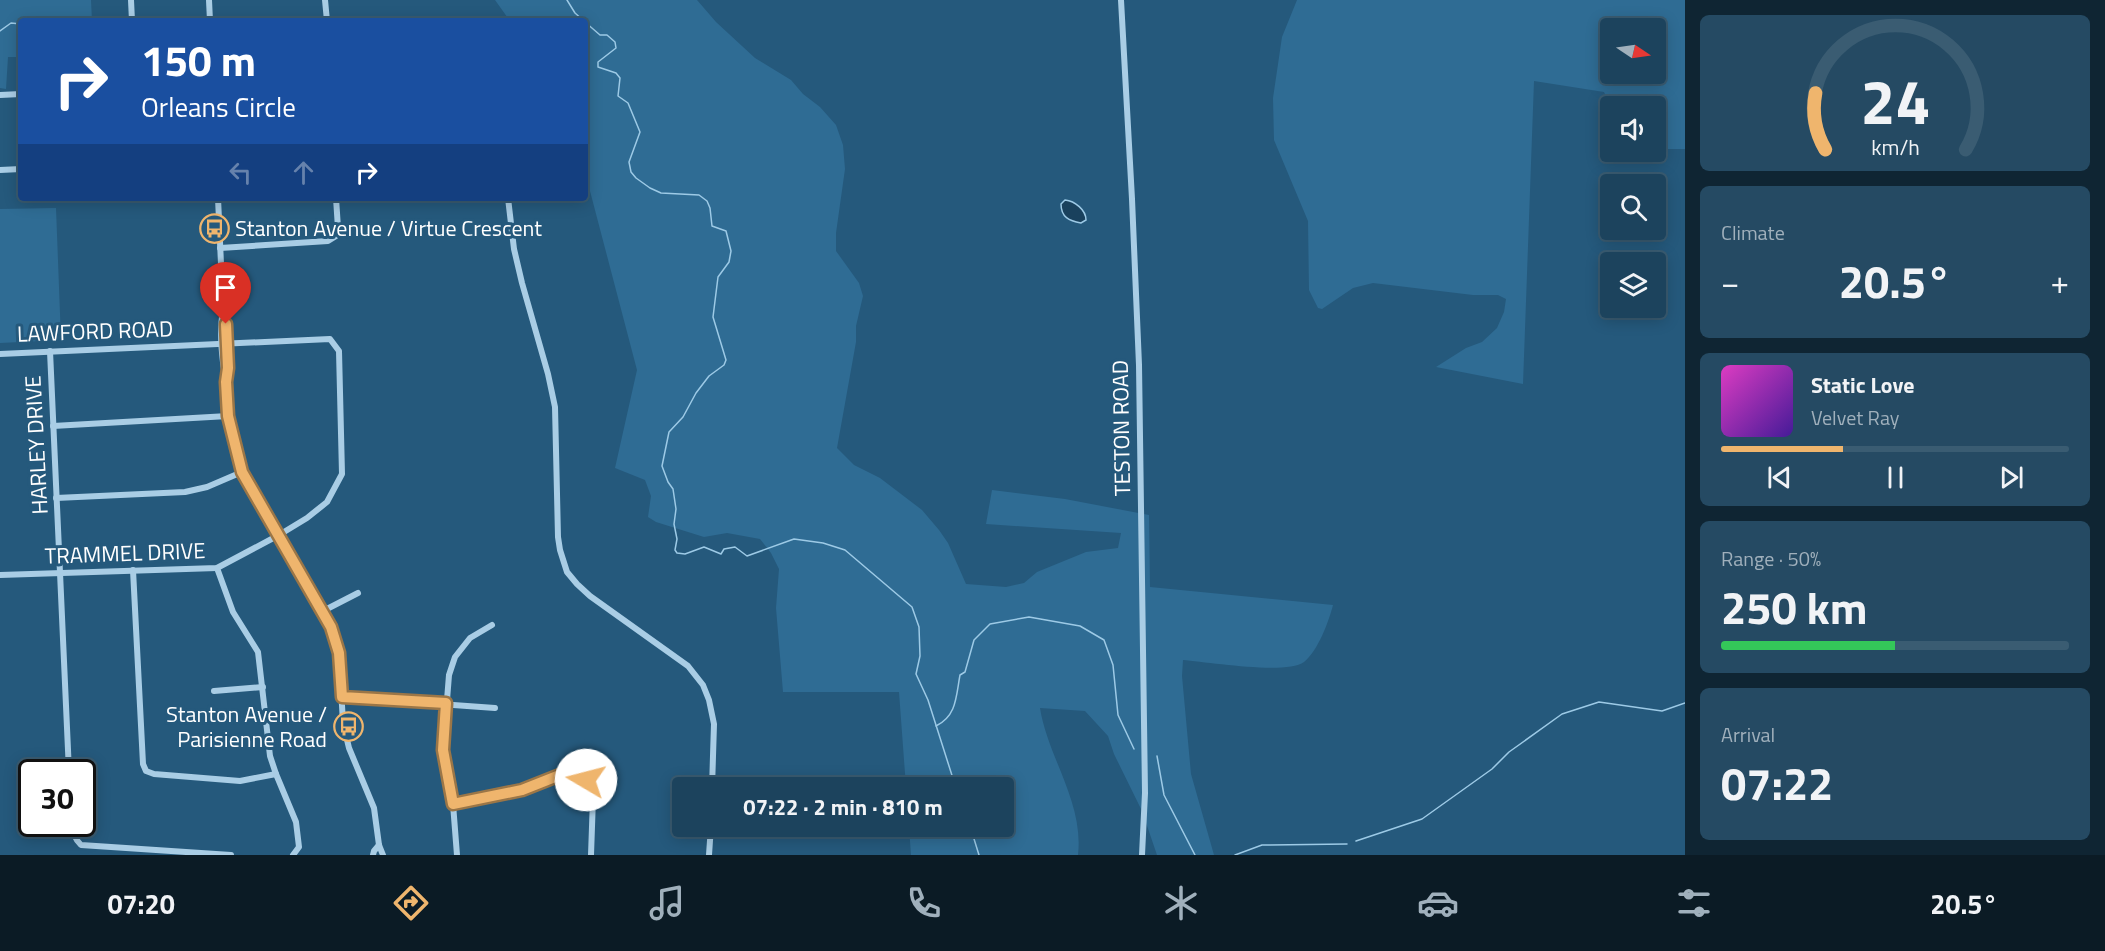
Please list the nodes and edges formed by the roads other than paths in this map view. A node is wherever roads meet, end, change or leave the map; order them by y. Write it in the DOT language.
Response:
graph roads {
  1 [pos="131,0"];
  2 [pos="209,0"];
  3 [pos="326,0"];
  4 [pos="1121,0"];
  5 [pos="132,18"];
  6 [pos="210,18"];
  7 [pos="327,18"];
  8 [pos="18,94"];
  9 [pos="0,95"];
  10 [pos="18,169"];
  11 [pos="0,170"];
  12 [pos="218,201"];
  13 [pos="336,201"];
  14 [pos="508,201"];
  15 [pos="220,248"];
  16 [pos="224,343"];
  17 [pos="50,351"];
  18 [pos="0,354"];
  19 [pos="228,416"];
  20 [pos="53,426"];
  21 [pos="242,472"];
  22 [pos="56,498"];
  23 [pos="279,535"];
  24 [pos="217,568"];
  25 [pos="133,570"];
  26 [pos="60,574"];
  27 [pos="0,575"];
  28 [pos="358,593"];
  29 [pos="323,611"];
  30 [pos="492,625"];
  31 [pos="263,687"];
  32 [pos="214,691"];
  33 [pos="342,697"];
  34 [pos="446,703"];
  35 [pos="495,708"];
  36 [pos="68,759"];
  37 [pos="276,774"];
  38 [pos="712,777"];
  39 [pos="453,804"];
  40 [pos="75,837"];
  41 [pos="710,837"];
  42 [pos="379,845"];
  43 [pos="231,855"];
  44 [pos="293,855"];
  45 [pos="373,855"];
  46 [pos="383,855"];
  47 [pos="457,855"];
  48 [pos="591,855"];
  49 [pos="709,855"];
  50 [pos="1142,855"];
  1 -- 5 [label="street"];
  2 -- 6 [label="street"];
  3 -- 7 [label="street"];
  4 -- 50 [label="street, TESTON ROAD"];
  8 -- 9 [label="street"];
  10 -- 11 [label="street"];
  12 -- 15 [label="street"];
  13 -- 15 [label="street"];
  14 -- 38 [label="street"];
  15 -- 16 [label="street"];
  16 -- 17 [label="street, LAWFORD ROAD"];
  16 -- 19 [label="street"];
  16 -- 23 [label="street, LAWFORD ROAD"];
  17 -- 18 [label="street, LAWFORD ROAD"];
  17 -- 20 [label="street, HARLEY DRIVE"];
  19 -- 20 [label="street"];
  19 -- 21 [label="street"];
  20 -- 22 [label="street, HARLEY DRIVE"];
  21 -- 22 [label="street"];
  21 -- 23 [label="street"];
  22 -- 26 [label="street, HARLEY DRIVE"];
  23 -- 24 [label="street, TRAMMEL DRIVE"];
  23 -- 29 [label="street"];
  24 -- 25 [label="street, TRAMMEL DRIVE"];
  24 -- 31 [label="street"];
  25 -- 26 [label="street, TRAMMEL DRIVE"];
  25 -- 37 [label="street"];
  26 -- 27 [label="street, TRAMMEL DRIVE"];
  26 -- 36 [label="street, HARLEY DRIVE"];
  28 -- 29 [label="street"];
  29 -- 33 [label="street"];
  30 -- 34 [label="street"];
  31 -- 32 [label="street"];
  31 -- 37 [label="street"];
  33 -- 34 [label="street"];
  33 -- 42 [label="street"];
  34 -- 35 [label="street"];
  34 -- 39 [label="street"];
  37 -- 44 [label="street"];
  39 -- 47 [label="street"];
  39 -- 48 [label="street"];
  40 -- 43 [label="street"];
  41 -- 49 [label="street"];
  42 -- 45 [label="street"];
  42 -- 46 [label="street"];
}
